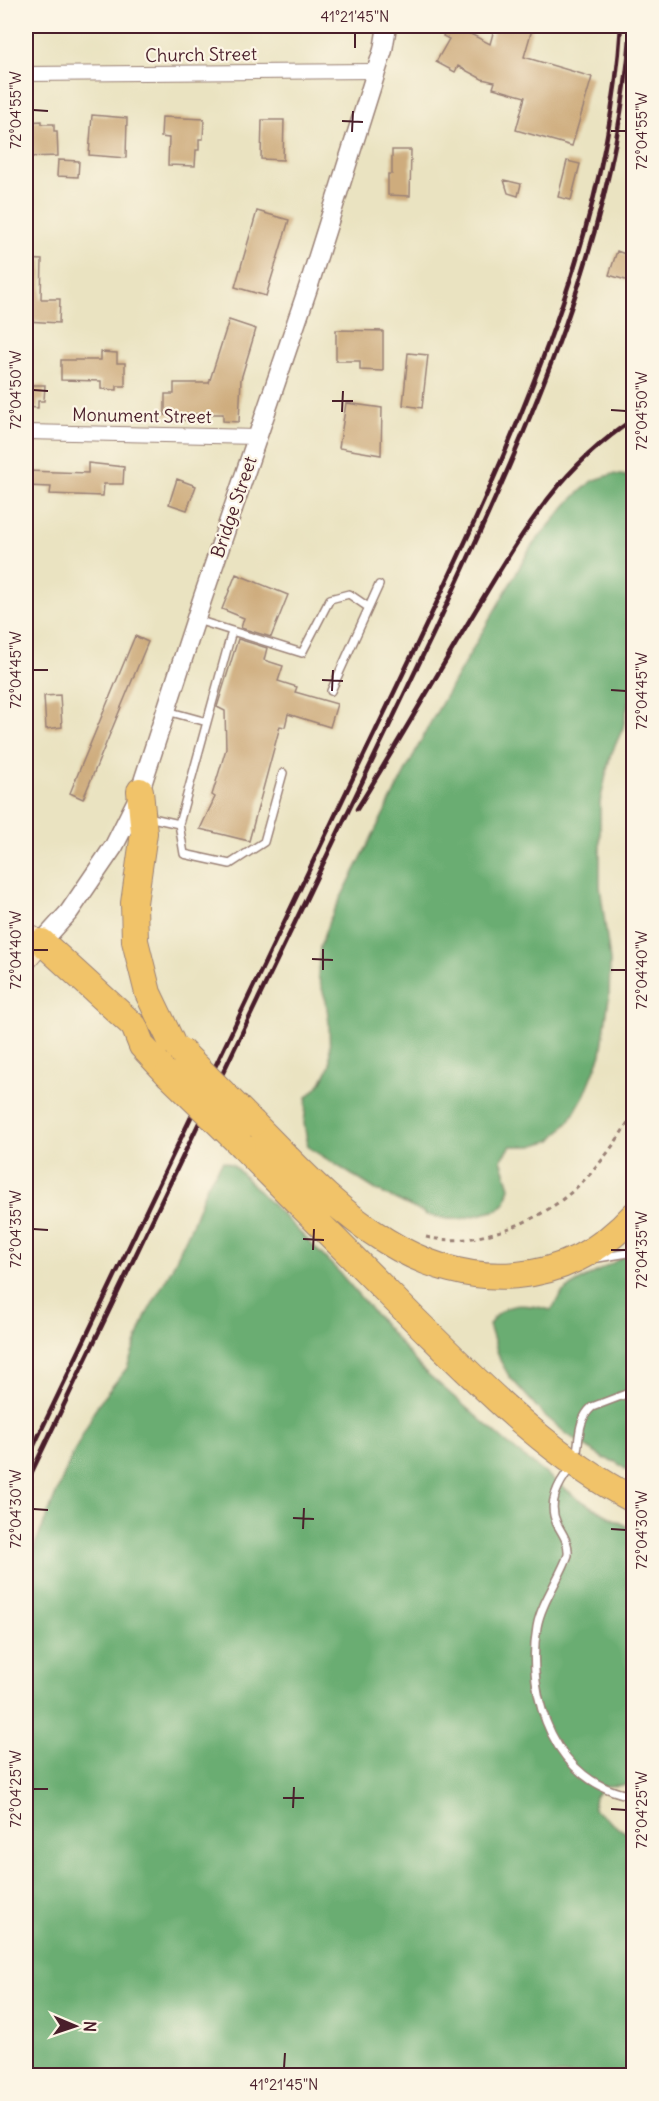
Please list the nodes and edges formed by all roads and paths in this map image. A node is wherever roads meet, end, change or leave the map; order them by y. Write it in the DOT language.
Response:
graph roads {
  1 [pos="387,26"];
  2 [pos="376,71"];
  3 [pos="26,74"];
  4 [pos="26,432"];
  5 [pos="258,437"];
  6 [pos="379,585"];
  7 [pos="368,608"];
  8 [pos="196,620"];
  9 [pos="232,630"];
  10 [pos="331,691"];
  11 [pos="167,711"];
  12 [pos="207,722"];
  13 [pos="283,773"];
  14 [pos="142,804"];
  15 [pos="179,824"];
  16 [pos="31,946"];
  17 [pos="134,1026"];
  18 [pos="175,1046"];
  19 [pos="633,1112"];
  20 [pos="633,1215"];
  21 [pos="419,1235"];
  22 [pos="633,1252"];
  23 [pos="568,1263"];
  24 [pos="633,1391"];
  25 [pos="575,1463"];
  26 [pos="633,1500"];
  27 [pos="633,1796"];
  1 -- 2 [label="street, Bridge Street"];
  2 -- 3 [label="street, Church Street"];
  2 -- 5 [label="street, Bridge Street"];
  4 -- 5 [label="street, Monument Street"];
  5 -- 8 [label="street, Bridge Street"];
  6 -- 7 [label="lane"];
  7 -- 9 [label="lane"];
  7 -- 10 [label="lane"];
  8 -- 9 [label="lane"];
  8 -- 11 [label="street, Bridge Street"];
  9 -- 12 [label="lane"];
  11 -- 12 [label="lane"];
  11 -- 14 [label="street, Bridge Street"];
  12 -- 15 [label="lane"];
  13 -- 15 [label="lane"];
  14 -- 15 [label="lane"];
  14 -- 16 [label="street, Bridge Street"];
  14 -- 18 [label="highway"];
  16 -- 17 [label="highway"];
  17 -- 18 [label="highway"];
  17 -- 25 [label="highway, bridge"];
  18 -- 23 [label="highway, bridge"];
  19 -- 21 [label="path"];
  20 -- 23 [label="highway"];
  22 -- 23 [label="lane"];
  24 -- 25 [label="lane"];
  25 -- 26 [label="highway"];
  25 -- 27 [label="lane"];
}
